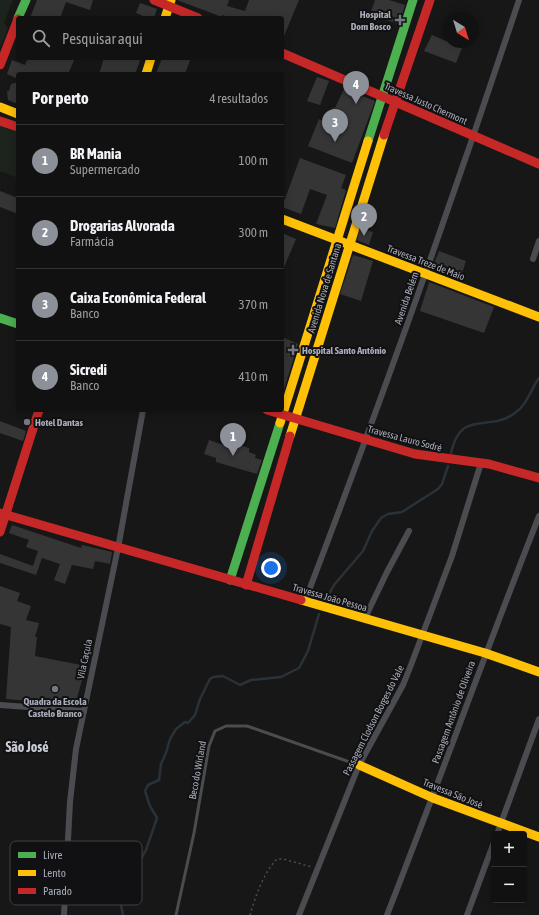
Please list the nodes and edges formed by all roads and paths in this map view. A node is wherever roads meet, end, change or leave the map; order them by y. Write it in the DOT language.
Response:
graph roads {
  1 [pos="26,0"];
  2 [pos="154,0"];
  3 [pos="413,0"];
  4 [pos="430,0"];
  5 [pos="519,0"];
  6 [pos="170,3"];
  7 [pos="409,12"];
  8 [pos="19,16"];
  9 [pos="166,16"];
  10 [pos="194,16"];
  11 [pos="424,17"];
  12 [pos="16,24"];
  13 [pos="284,54"];
  14 [pos="151,60"];
  15 [pos="0,65"];
  16 [pos="147,72"];
  17 [pos="383,95"];
  18 [pos="395,100"];
  19 [pos="0,107"];
  20 [pos="16,113"];
  21 [pos="0,121"];
  22 [pos="16,126"];
  23 [pos="474,136"];
  24 [pos="539,164"];
  25 [pos="284,219"];
  26 [pos="336,239"];
  27 [pos="539,241"];
  28 [pos="349,244"];
  29 [pos="533,259"];
  30 [pos="426,273"];
  31 [pos="322,289"];
  32 [pos="335,292"];
  33 [pos="539,317"];
  34 [pos="0,318"];
  35 [pos="312,320"];
  36 [pos="16,323"];
  37 [pos="325,324"];
  38 [pos="38,412"];
  39 [pos="143,412"];
  40 [pos="272,412"];
  41 [pos="283,416"];
  42 [pos="297,419"];
  43 [pos="367,440"];
  44 [pos="481,463"];
  45 [pos="539,478"];
  46 [pos="262,481"];
  47 [pos="275,485"];
  48 [pos="3,513"];
  49 [pos="539,516"];
  50 [pos="0,532"];
  51 [pos="408,532"];
  52 [pos="118,548"];
  53 [pos="230,580"];
  54 [pos="246,585"];
  55 [pos="305,601"];
  56 [pos="365,618"];
  57 [pos="422,635"];
  58 [pos="485,653"];
  59 [pos="539,672"];
  60 [pos="0,705"];
  61 [pos="84,711"];
  62 [pos="539,719"];
  63 [pos="360,765"];
  64 [pos="433,798"];
  65 [pos="501,824"];
  66 [pos="498,831"];
  67 [pos="539,837"];
  68 [pos="68,841"];
  69 [pos="491,850"];
  70 [pos="317,869"];
  71 [pos="65,905"];
  72 [pos="64,915"];
  73 [pos="176,915"];
  74 [pos="250,915"];
  75 [pos="301,915"];
  76 [pos="387,915"];
  77 [pos="467,915"];
  1 -- 8 [label="street"];
  2 -- 6 [label="street"];
  3 -- 7 [label="street, Avenida Nova de Santana"];
  4 -- 11 [label="street, Avenida Nova de Santana"];
  5 -- 23 [label="street, Avenida Belém"];
  6 -- 9 [label="street"];
  6 -- 10 [label="street"];
  7 -- 11 [label="street"];
  7 -- 17 [label="street, Avenida Nova de Santana"];
  11 -- 18 [label="street, Avenida Nova de Santana"];
  12 -- 15 [label="street"];
  13 -- 17 [label="street, Travessa Justo Chermont"];
  14 -- 16 [label="street"];
  17 -- 18 [label="street, Travessa Justo Chermont"];
  17 -- 26 [label="street, Avenida Nova de Santana"];
  18 -- 23 [label="street, Travessa Justo Chermont"];
  18 -- 28 [label="street, Avenida Nova de Santana"];
  19 -- 20 [label="street"];
  21 -- 22 [label="street"];
  23 -- 24 [label="street, Travessa Justo Chermont"];
  23 -- 30 [label="street, Avenida Belém"];
  25 -- 26 [label="street, Travessa Treze de Maio"];
  26 -- 28 [label="street, Travessa Treze de Maio"];
  26 -- 31 [label="street, Avenida Nova de Santana"];
  27 -- 29 [label="street"];
  28 -- 30 [label="street, Travessa Treze de Maio"];
  28 -- 32 [label="street, Avenida Nova de Santana"];
  30 -- 33 [label="street, Travessa Treze de Maio"];
  30 -- 43 [label="street, Avenida Belém"];
  31 -- 32 [label="street"];
  31 -- 35 [label="street, Avenida Nova de Santana"];
  32 -- 37 [label="street, Avenida Nova de Santana"];
  34 -- 36 [label="street"];
  35 -- 37 [label="street"];
  35 -- 41 [label="street, Avenida Nova de Santana"];
  37 -- 42 [label="street, Avenida Nova de Santana"];
  38 -- 48 [label="street"];
  39 -- 52 [label="street, Vila Caçula"];
  40 -- 41 [label="street, Travessa Lauro Sodré"];
  41 -- 42 [label="street, Travessa Lauro Sodré"];
  41 -- 46 [label="street, Avenida Nova de Santana"];
  42 -- 43 [label="street, Travessa Lauro Sodré"];
  42 -- 47 [label="street, Avenida Nova de Santana"];
  43 -- 44 [label="street, Travessa Lauro Sodré"];
  43 -- 55 [label="street, Avenida Belém"];
  44 -- 45 [label="street, Travessa Lauro Sodré"];
  44 -- 57 [label="street, Passagem Clodson Borges do Vale"];
  46 -- 47 [label="street"];
  46 -- 53 [label="street, Avenida Nova de Santana"];
  47 -- 54 [label="street, Avenida Nova de Santana"];
  48 -- 50 [label="street"];
  48 -- 52 [label="street, Travessa João Pessoa"];
  49 -- 58 [label="street, Passagem Antônio de Oliveira"];
  51 -- 56 [label="street"];
  52 -- 53 [label="street, Travessa João Pessoa"];
  52 -- 61 [label="street, Vila Caçula"];
  53 -- 54 [label="street, Travessa João Pessoa"];
  54 -- 55 [label="street, Travessa João Pessoa"];
  55 -- 56 [label="street, Travessa João Pessoa"];
  56 -- 57 [label="street, Travessa João Pessoa"];
  57 -- 58 [label="street, Travessa João Pessoa"];
  57 -- 63 [label="street, Passagem Clodson Borges do Vale"];
  58 -- 59 [label="street, Travessa João Pessoa"];
  58 -- 64 [label="street, Passagem Antônio de Oliveira"];
  60 -- 61 [label="street"];
  61 -- 68 [label="street, Vila Caçula"];
  62 -- 65 [label="street"];
  63 -- 64 [label="street, Travessa São José"];
  63 -- 70 [label="street, Passagem Clodson Borges do Vale"];
  63 -- 73 [label="lane, Beco do Wirland"];
  64 -- 65 [label="street, Travessa São José"];
  64 -- 76 [label="street, Passagem Antônio de Oliveira"];
  65 -- 66 [label="street"];
  65 -- 67 [label="street, Travessa São José"];
  69 -- 77 [label="street"];
  70 -- 74 [label="path"];
  70 -- 75 [label="street, Passagem Clodson Borges do Vale"];
  71 -- 72 [label="street, Vila Caçula"];
}
